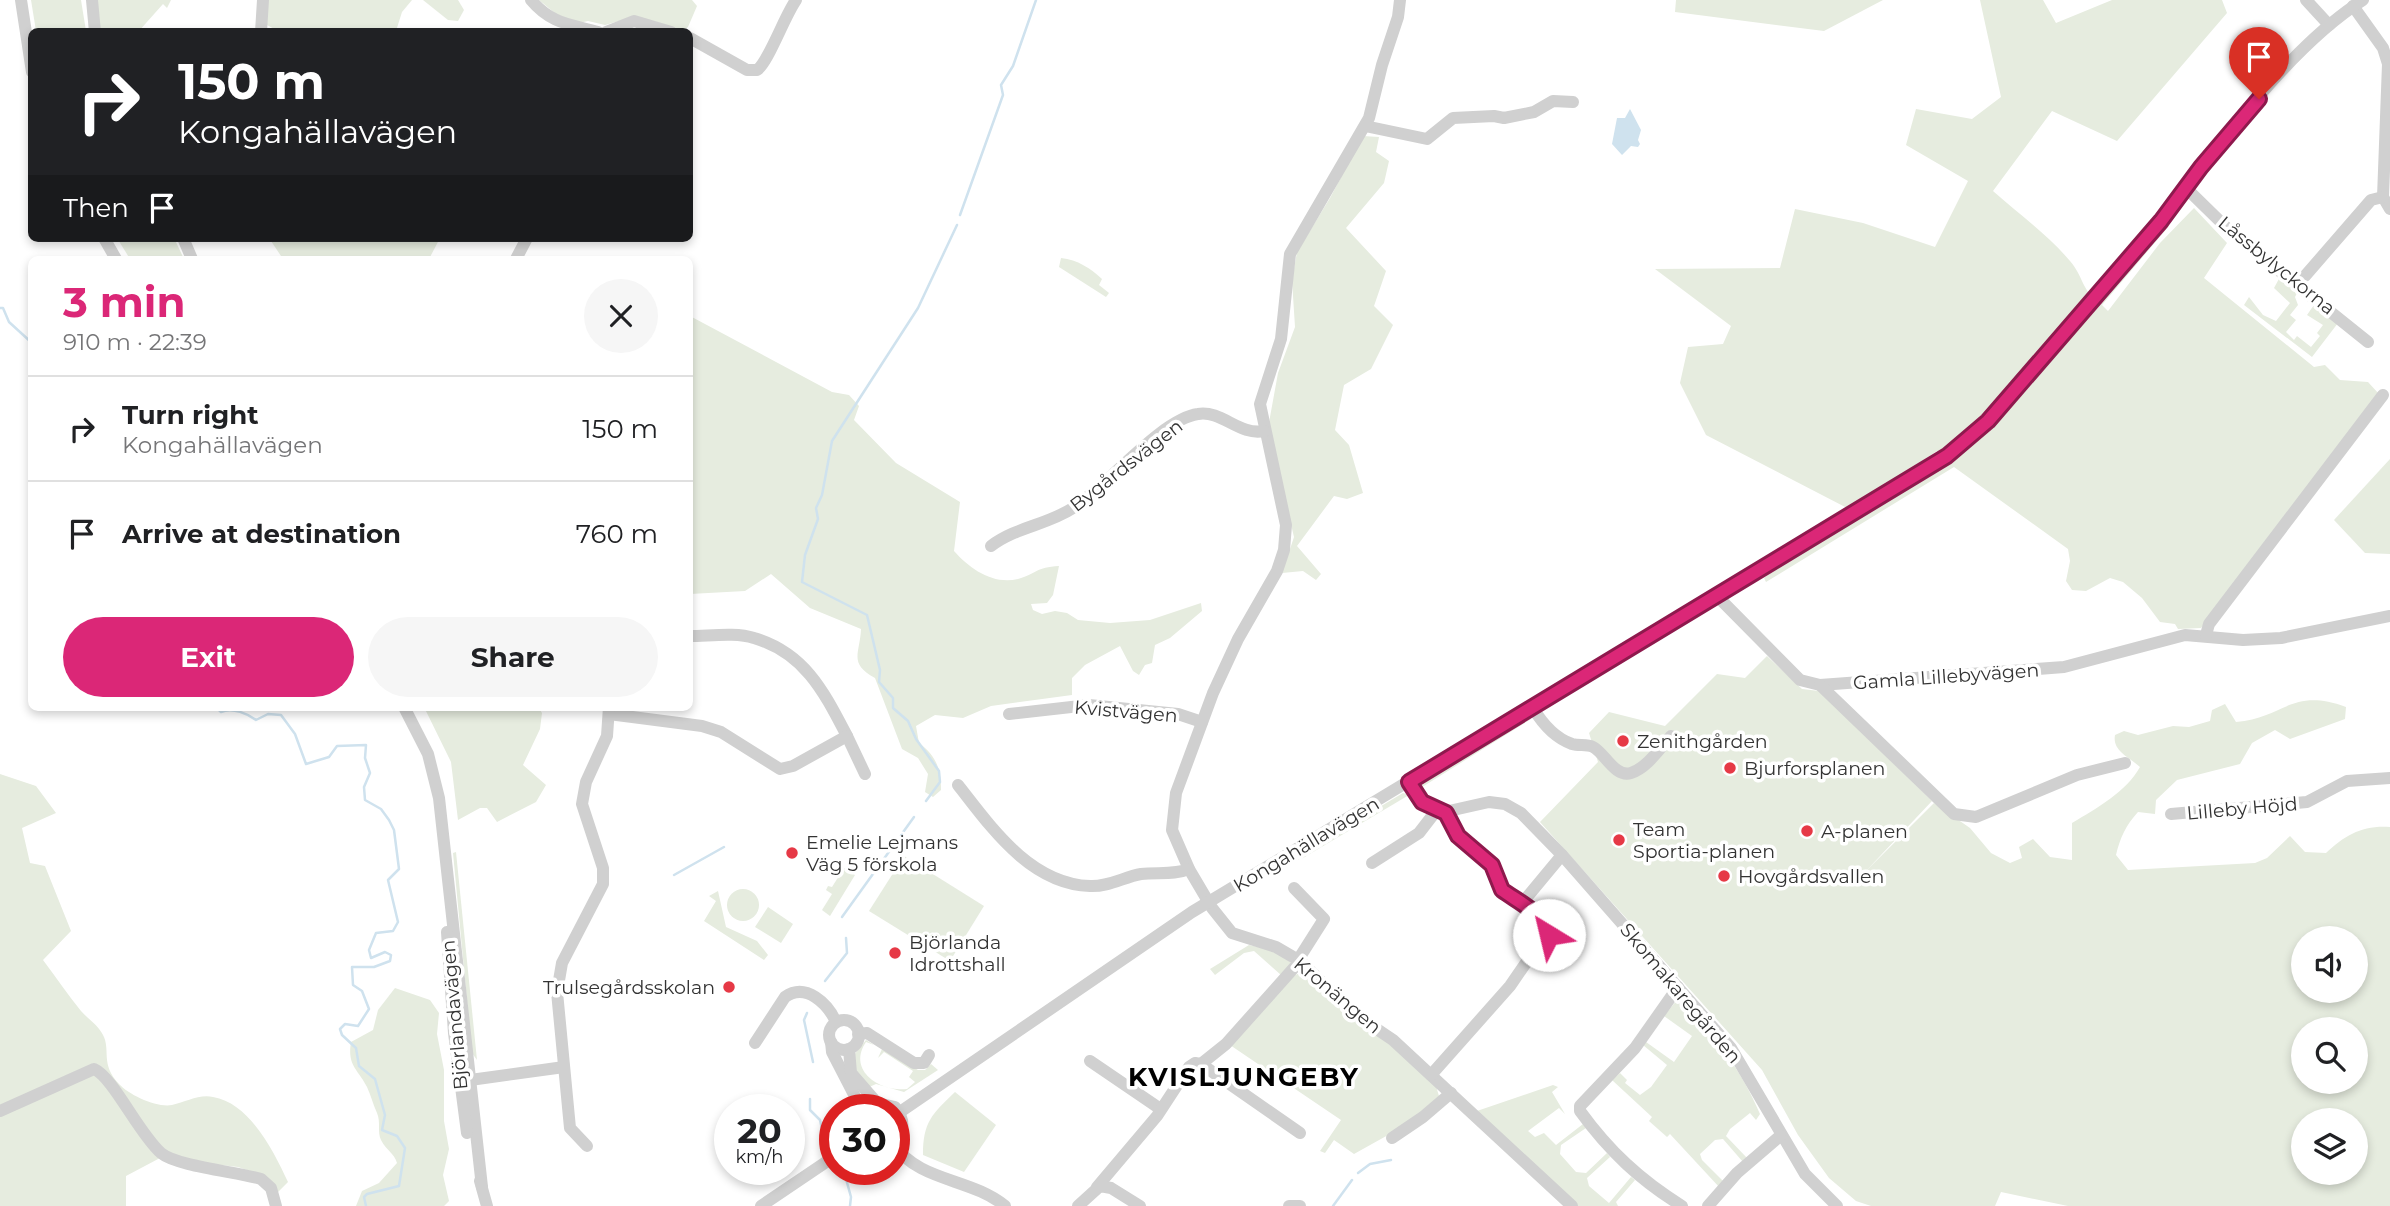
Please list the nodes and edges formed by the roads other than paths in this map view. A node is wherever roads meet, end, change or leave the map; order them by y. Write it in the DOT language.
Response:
graph roads {
  1 [pos="21,0"];
  2 [pos="92,0"];
  3 [pos="263,0"];
  4 [pos="531,0"];
  5 [pos="796,0"];
  6 [pos="1400,0"];
  7 [pos="2305,0"];
  8 [pos="2358,3"];
  9 [pos="2329,25"];
  10 [pos="95,28"];
  11 [pos="261,28"];
  12 [pos="577,28"];
  13 [pos="616,28"];
  14 [pos="658,28"];
  15 [pos="693,40"];
  16 [pos="28,46"];
  17 [pos="2389,87"];
  18 [pos="1573,102"];
  19 [pos="1365,126"];
  20 [pos="2186,188"];
  21 [pos="2387,203"];
  22 [pos="2305,276"];
  23 [pos="2368,342"];
  24 [pos="2383,395"];
  25 [pos="1264,431"];
  26 [pos="991,546"];
  27 [pos="1718,597"];
  28 [pos="2390,616"];
  29 [pos="2206,635"];
  30 [pos="693,636"];
  31 [pos="1820,685"];
  32 [pos="1533,708"];
  33 [pos="406,711"];
  34 [pos="609,711"];
  35 [pos="1009,714"];
  36 [pos="1202,722"];
  37 [pos="847,736"];
  38 [pos="1671,736"];
  39 [pos="2125,763"];
  40 [pos="865,774"];
  41 [pos="2390,778"];
  42 [pos="1409,782"];
  43 [pos="958,785"];
  44 [pos="1441,812"];
  45 [pos="2172,814"];
  46 [pos="1562,855"];
  47 [pos="1372,863"];
  48 [pos="1189,869"];
  49 [pos="1294,888"];
  50 [pos="1209,902"];
  51 [pos="1523,902"];
  52 [pos="1299,960"];
  53 [pos="1678,987"];
  54 [pos="836,1023"];
  55 [pos="859,1034"];
  56 [pos="831,1042"];
  57 [pos="755,1043"];
  58 [pos="849,1049"];
  59 [pos="929,1055"];
  60 [pos="1090,1061"];
  61 [pos="1201,1064"];
  62 [pos="564,1067"];
  63 [pos="1431,1075"];
  64 [pos="465,1080"];
  65 [pos="1451,1093"];
  66 [pos="859,1094"];
  67 [pos="862,1094"];
  68 [pos="910,1105"];
  69 [pos="1159,1108"];
  70 [pos="0,1111"];
  71 [pos="1300,1133"];
  72 [pos="1780,1136"];
  73 [pos="1392,1138"];
  74 [pos="587,1146"];
  75 [pos="910,1161"];
  76 [pos="819,1167"];
  77 [pos="1097,1187"];
  78 [pos="482,1188"];
  79 [pos="276,1206"];
  80 [pos="487,1206"];
  81 [pos="494,1206"];
  82 [pos="761,1206"];
  83 [pos="1005,1206"];
  84 [pos="1077,1206"];
  85 [pos="1140,1206"];
  86 [pos="1289,1206"];
  87 [pos="1300,1206"];
  88 [pos="1572,1206"];
  89 [pos="1682,1206"];
  90 [pos="1708,1206"];
  91 [pos="1837,1206"];
  1 -- 16 [label="street"];
  2 -- 10 [label="street"];
  3 -- 11 [label="street"];
  4 -- 12 [label="street"];
  5 -- 15 [label="street"];
  6 -- 19 [label="street, Kronängen"];
  7 -- 9 [label="street"];
  8 -- 9 [label="street, Kongahällavägen"];
  8 -- 17 [label="street"];
  9 -- 20 [label="street, Kongahällavägen"];
  13 -- 14 [label="street"];
  17 -- 21 [label="street"];
  18 -- 19 [label="street"];
  19 -- 25 [label="street, Kronängen"];
  20 -- 23 [label="street, Låssbylyckorna"];
  20 -- 27 [label="street, Kongahällavägen"];
  21 -- 22 [label="street"];
  24 -- 29 [label="street"];
  25 -- 26 [label="street, Bygårdsvägen"];
  25 -- 36 [label="street, Kronängen"];
  27 -- 31 [label="street"];
  27 -- 32 [label="street, Kongahällavägen"];
  28 -- 29 [label="street, Gamla Lillebyvägen"];
  29 -- 31 [label="street, Gamla Lillebyvägen"];
  30 -- 37 [label="street"];
  31 -- 39 [label="street"];
  32 -- 38 [label="street"];
  32 -- 42 [label="street, Kongahällavägen"];
  33 -- 64 [label="street, Björlandavägen"];
  34 -- 37 [label="street"];
  34 -- 62 [label="street"];
  35 -- 36 [label="street, Kvistvägen"];
  36 -- 48 [label="street, Kronängen"];
  37 -- 40 [label="street"];
  41 -- 45 [label="street, Lilleby Höjd"];
  42 -- 44 [label="street"];
  42 -- 50 [label="street, Kongahällavägen"];
  43 -- 48 [label="street"];
  44 -- 46 [label="street, Skomakaregården"];
  44 -- 47 [label="street"];
  44 -- 51 [label="street"];
  46 -- 51 [label="street"];
  46 -- 53 [label="street, Skomakaregården"];
  48 -- 50 [label="street, Kronängen"];
  49 -- 52 [label="street"];
  50 -- 52 [label="street, Kronängen"];
  50 -- 68 [label="street, Kongahällavägen"];
  51 -- 63 [label="street"];
  52 -- 61 [label="street"];
  52 -- 63 [label="street, Kronängen"];
  53 -- 72 [label="street, Skomakaregården"];
  53 -- 89 [label="street"];
  54 -- 55 [label="street"];
  54 -- 56 [label="street"];
  54 -- 57 [label="street"];
  55 -- 58 [label="street"];
  55 -- 59 [label="street"];
  56 -- 58 [label="street"];
  56 -- 66 [label="street"];
  58 -- 67 [label="street"];
  60 -- 69 [label="street"];
  61 -- 69 [label="street"];
  61 -- 71 [label="street"];
  62 -- 64 [label="street"];
  62 -- 74 [label="street"];
  63 -- 65 [label="street, Kronängen"];
  64 -- 78 [label="street, Björlandavägen"];
  65 -- 73 [label="street"];
  65 -- 88 [label="street, Kronängen"];
  69 -- 77 [label="street"];
  70 -- 79 [label="street"];
  72 -- 90 [label="street"];
  72 -- 91 [label="street, Skomakaregården"];
  75 -- 83 [label="street"];
  76 -- 82 [label="street"];
  77 -- 84 [label="street"];
  77 -- 85 [label="street"];
  78 -- 80 [label="street, Björlandavägen"];
  78 -- 81 [label="street, Björlandavägen"];
  86 -- 87 [label="street"];
}
